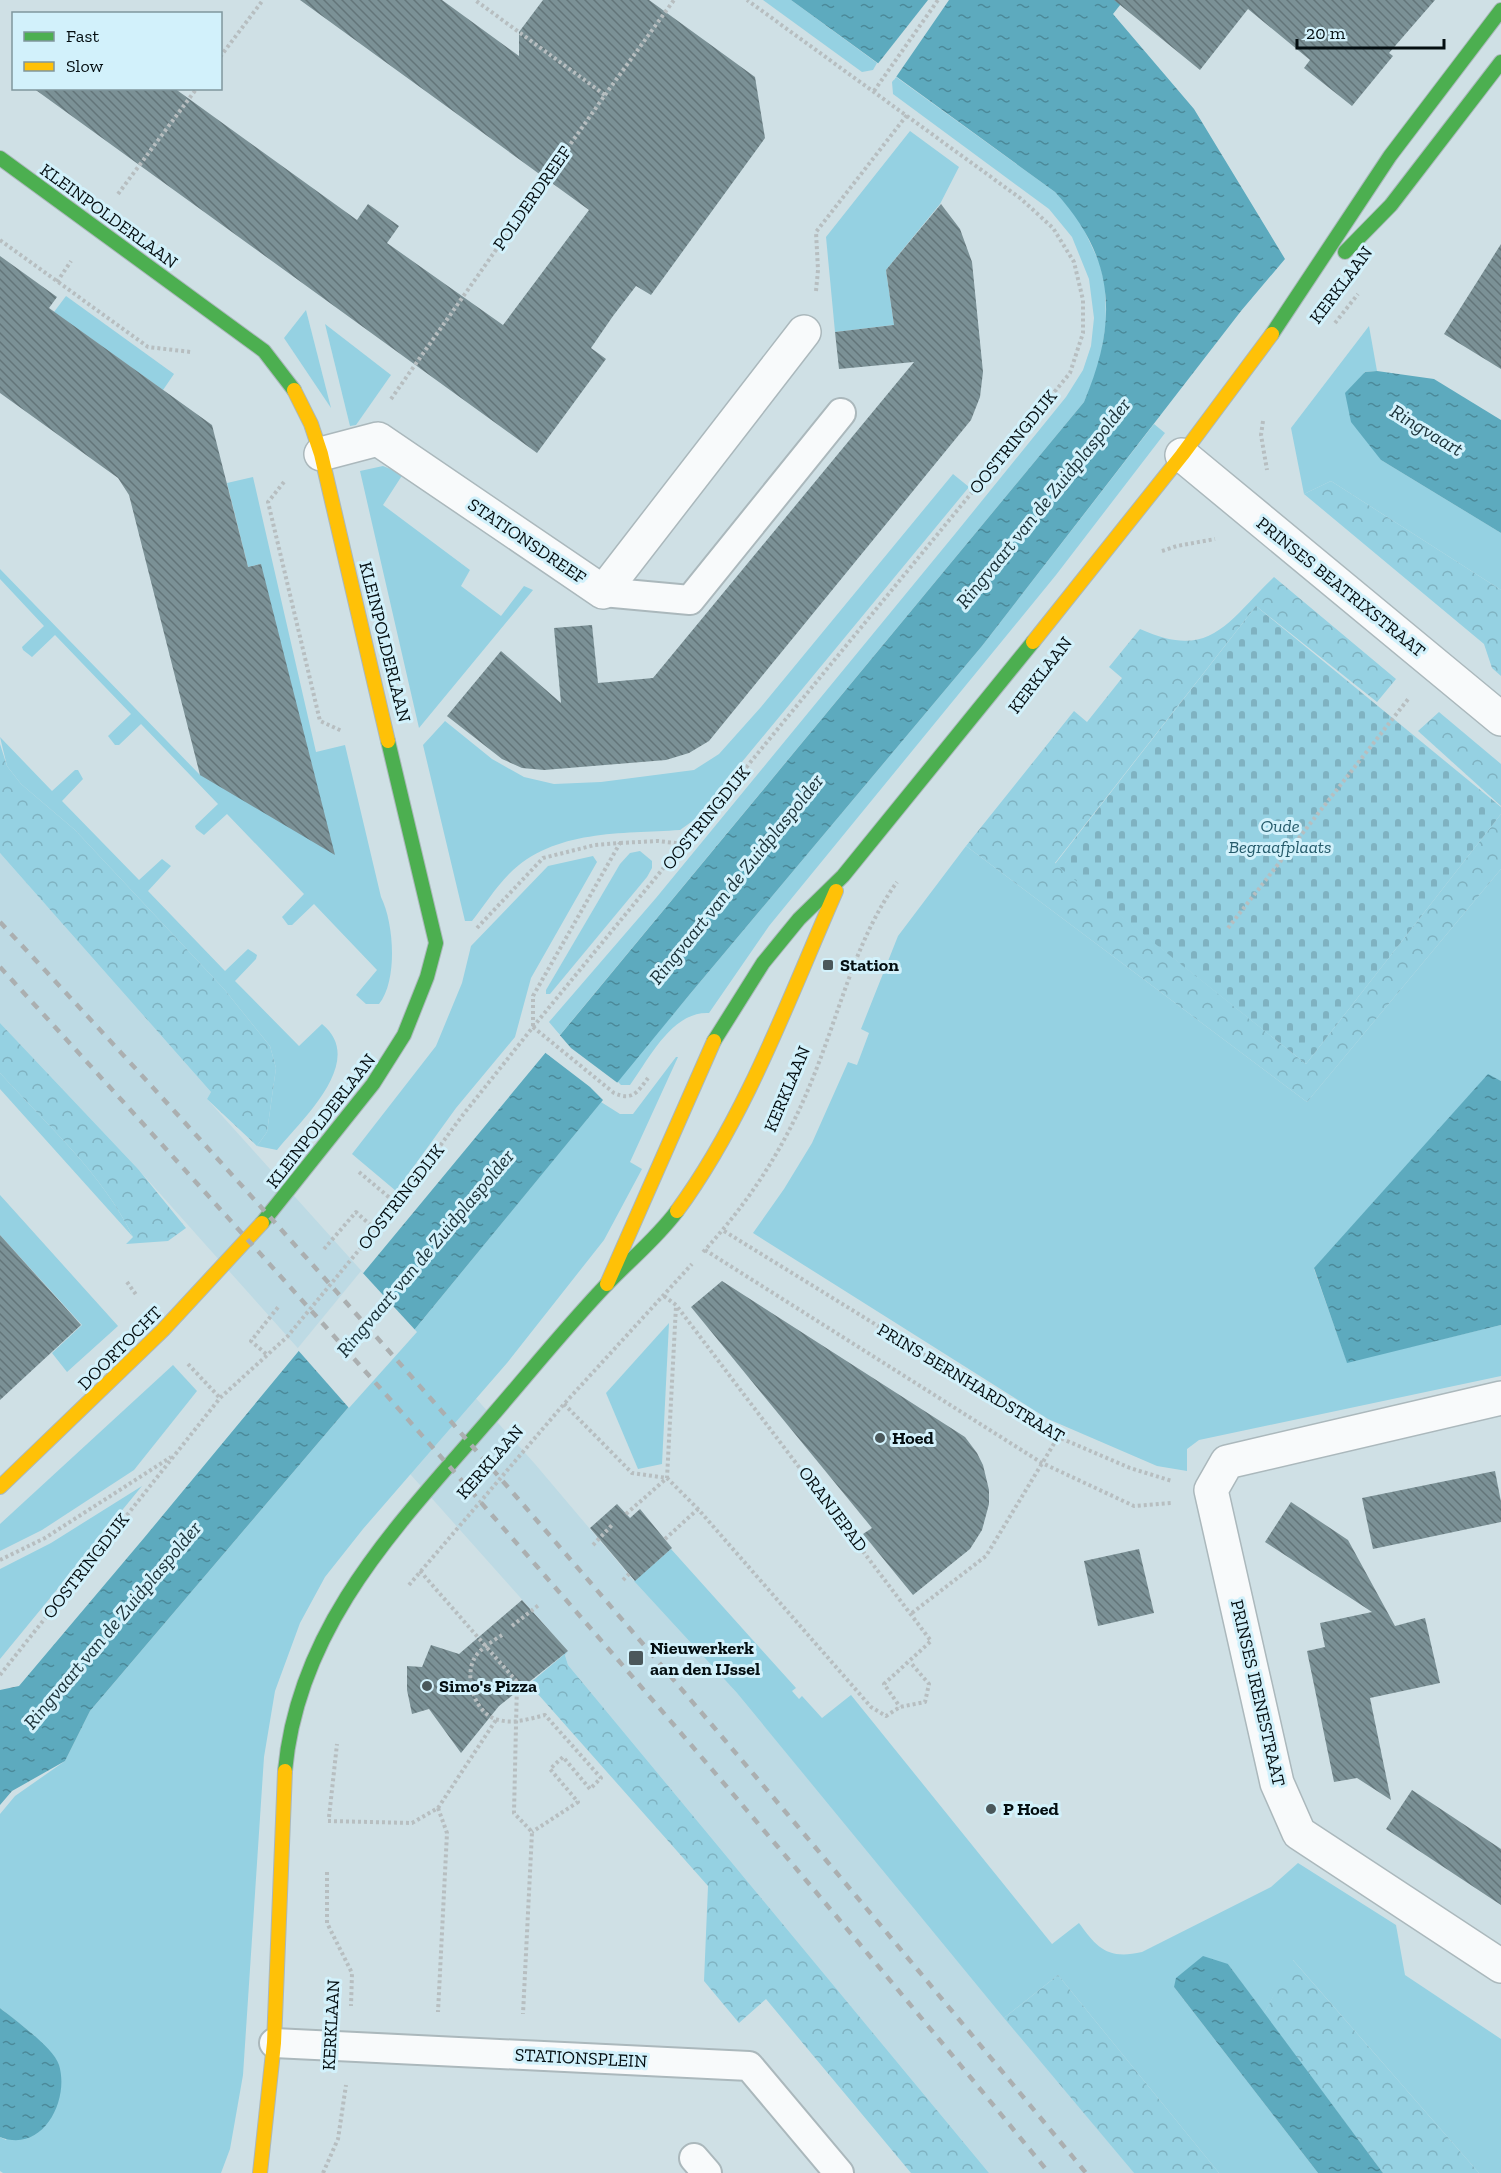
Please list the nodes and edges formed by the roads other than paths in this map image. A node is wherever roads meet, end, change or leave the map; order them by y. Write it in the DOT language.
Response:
graph roads {
  1 [pos="1501,10"];
  2 [pos="1501,62"];
  3 [pos="0,158"];
  4 [pos="1288,312"];
  5 [pos="804,332"];
  6 [pos="841,413"];
  7 [pos="321,454"];
  8 [pos="1182,455"];
  9 [pos="603,592"];
  10 [pos="1501,719"];
  11 [pos="843,876"];
  12 [pos="260,1229"];
  13 [pos="607,1284"];
  14 [pos="1501,1398"];
  15 [pos="0,1487"];
  16 [pos="1501,1966"];
  17 [pos="274,2043"];
  18 [pos="262,2149"];
  19 [pos="244,2173"];
  20 [pos="260,2173"];
  21 [pos="839,2173"];
  1 -- 4 [label="street, KERKLAAN"];
  2 -- 4 [label="street, KERKLAAN"];
  3 -- 7 [label="street, KLEINPOLDERLAAN"];
  4 -- 8 [label="street, KERKLAAN"];
  5 -- 9 [label="street, STATIONSDREEF"];
  6 -- 9 [label="lane"];
  7 -- 9 [label="street, STATIONSDREEF"];
  7 -- 12 [label="street, KLEINPOLDERLAAN"];
  8 -- 10 [label="street, PRINSES BEATRIXSTRAAT"];
  8 -- 11 [label="street, KERKLAAN"];
  11 -- 13 [label="street, KERKLAAN"];
  11 -- 13 [label="street, KERKLAAN"];
  12 -- 15 [label="street, DOORTOCHT"];
  13 -- 17 [label="street, KERKLAAN"];
  14 -- 16 [label="street, PRINSES IRENESTRAAT"];
  17 -- 18 [label="street, KERKLAAN"];
  17 -- 21 [label="lane, STATIONSPLEIN"];
  18 -- 19 [label="street"];
  18 -- 20 [label="street, KERKLAAN"];
}
